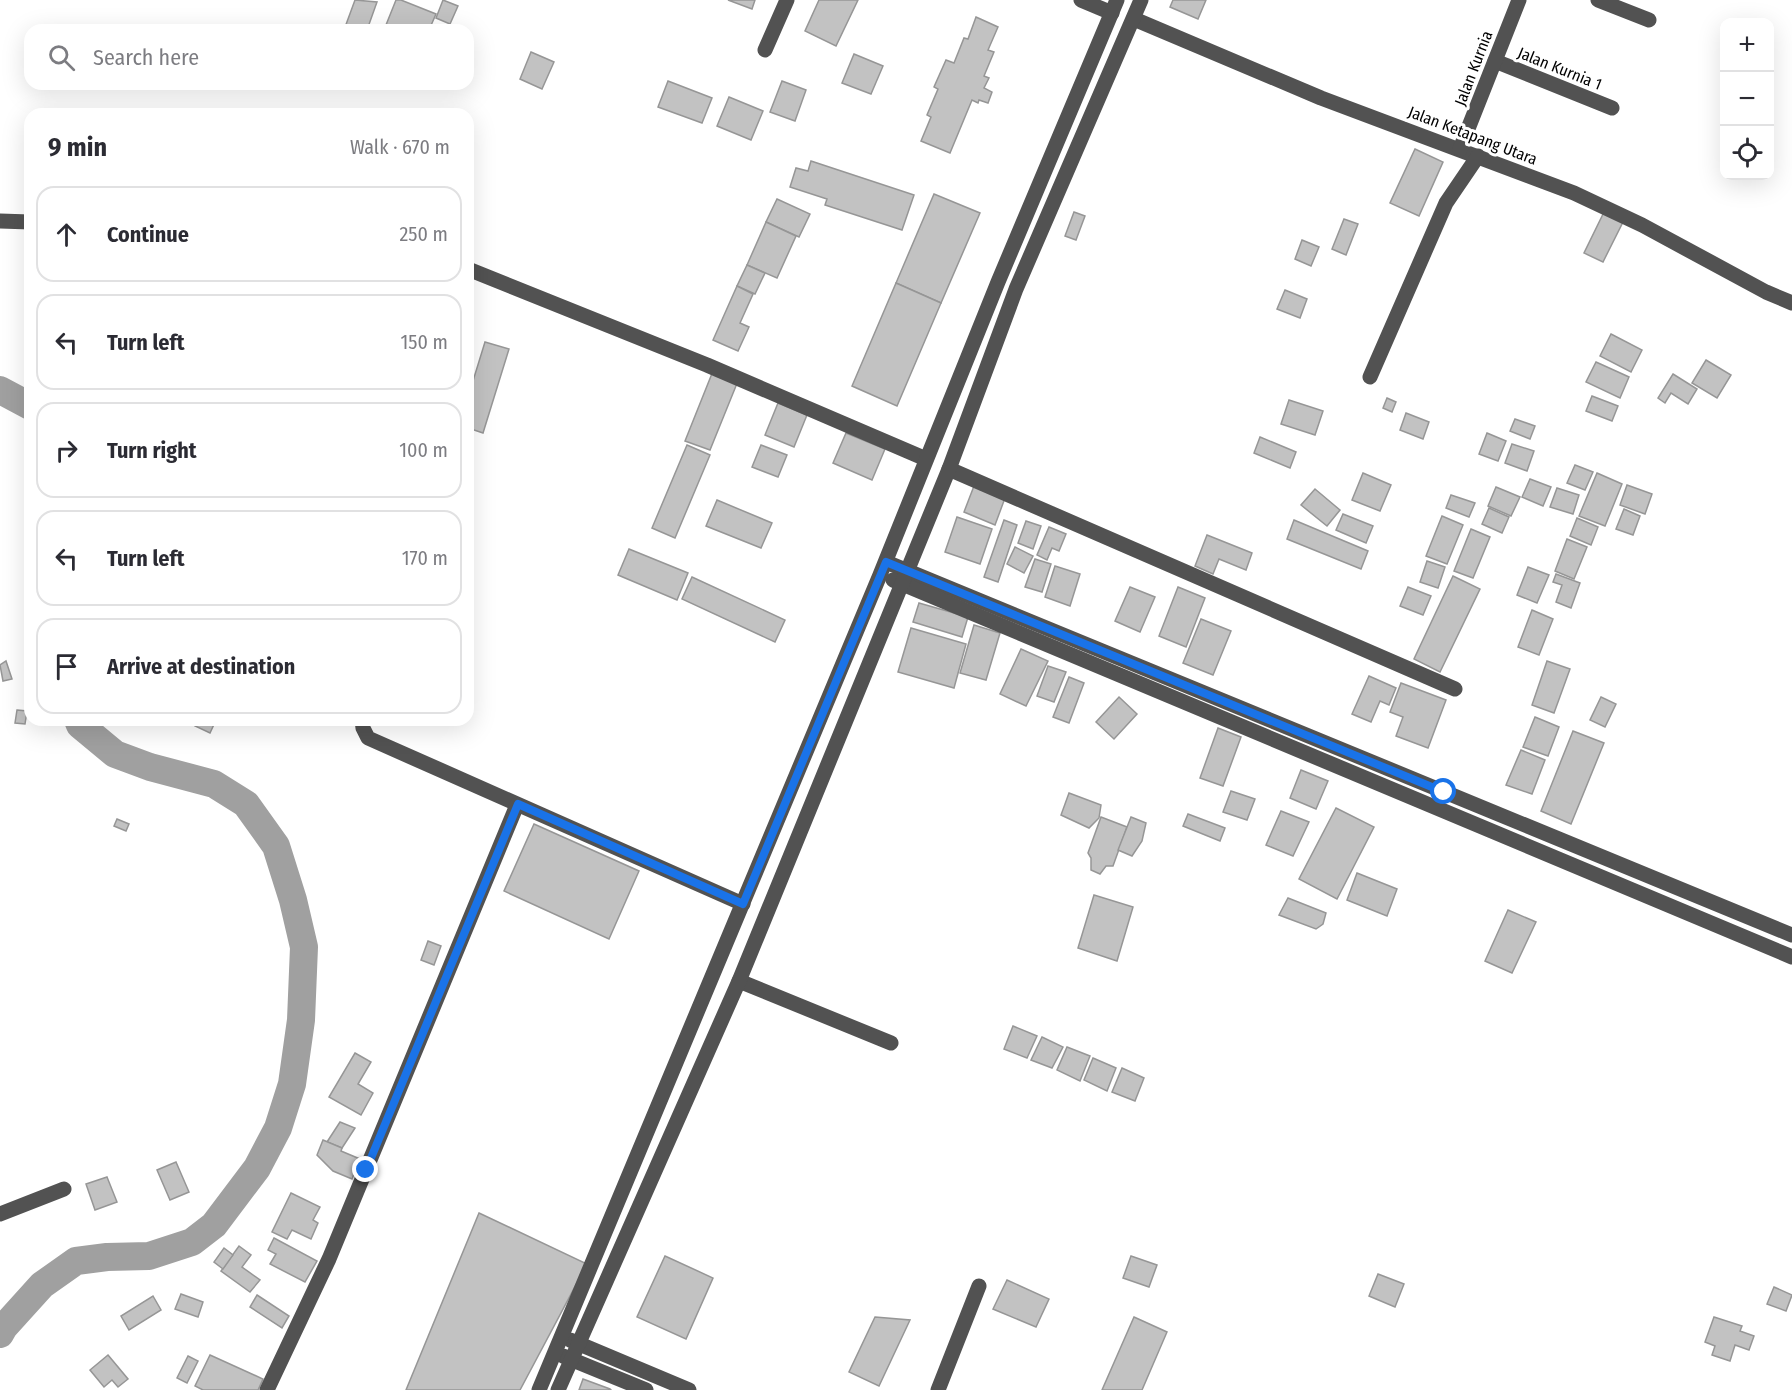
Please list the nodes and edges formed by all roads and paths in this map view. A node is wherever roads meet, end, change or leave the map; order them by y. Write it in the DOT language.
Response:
graph roads {
  1 [pos="787,0"];
  2 [pos="1081,0"];
  3 [pos="1141,0"];
  4 [pos="1519,0"];
  5 [pos="1598,0"];
  6 [pos="1115,6"];
  7 [pos="1134,19"];
  8 [pos="1649,20"];
  9 [pos="765,50"];
  10 [pos="1495,61"];
  11 [pos="1612,108"];
  12 [pos="1460,149"];
  13 [pos="1478,156"];
  14 [pos="0,221"];
  15 [pos="24,222"];
  16 [pos="474,271"];
  17 [pos="998,282"];
  18 [pos="1016,289"];
  19 [pos="1792,303"];
  20 [pos="1370,377"];
  21 [pos="926,459"];
  22 [pos="949,469"];
  23 [pos="883,569"];
  24 [pos="905,577"];
  25 [pos="1455,689"];
  26 [pos="363,726"];
  27 [pos="1444,792"];
  28 [pos="518,804"];
  29 [pos="1437,807"];
  30 [pos="743,904"];
  31 [pos="1792,935"];
  32 [pos="1792,957"];
  33 [pos="739,981"];
  34 [pos="891,1044"];
  35 [pos="64,1189"];
  36 [pos="0,1214"];
  37 [pos="979,1286"];
  38 [pos="562,1337"];
  39 [pos="579,1343"];
  40 [pos="555,1352"];
  41 [pos="571,1359"];
  42 [pos="267,1390"];
  43 [pos="539,1390"];
  44 [pos="558,1390"];
  45 [pos="646,1390"];
  46 [pos="689,1390"];
  47 [pos="938,1390"];
  1 -- 9 [label="street"];
  2 -- 6 [label="street"];
  3 -- 7 [label="street"];
  4 -- 10 [label="street, Jalan Kurnia"];
  5 -- 8 [label="street"];
  6 -- 17 [label="street"];
  7 -- 12 [label="street, Jalan Ketapang Utara"];
  7 -- 18 [label="street"];
  10 -- 11 [label="street, Jalan Kurnia 1"];
  10 -- 12 [label="street, Jalan Kurnia"];
  12 -- 13 [label="street, Jalan Ketapang Utara"];
  13 -- 19 [label="street, Jalan Ketapang Utara"];
  13 -- 20 [label="street"];
  14 -- 15 [label="street"];
  16 -- 21 [label="street"];
  17 -- 18 [label="street"];
  17 -- 21 [label="street"];
  18 -- 22 [label="street"];
  21 -- 23 [label="street"];
  22 -- 24 [label="street"];
  22 -- 25 [label="street"];
  23 -- 24 [label="street"];
  23 -- 30 [label="street"];
  24 -- 27 [label="street"];
  24 -- 29 [label="street"];
  24 -- 33 [label="street"];
  26 -- 28 [label="street"];
  27 -- 29 [label="street"];
  27 -- 31 [label="street"];
  28 -- 30 [label="street"];
  28 -- 42 [label="street"];
  29 -- 32 [label="street"];
  30 -- 38 [label="street"];
  33 -- 34 [label="street"];
  33 -- 39 [label="street"];
  35 -- 36 [label="street"];
  37 -- 47 [label="street"];
  38 -- 39 [label="street"];
  38 -- 40 [label="street"];
  39 -- 41 [label="street"];
  39 -- 46 [label="street"];
  40 -- 41 [label="street"];
  40 -- 43 [label="street"];
  41 -- 44 [label="street"];
  41 -- 45 [label="street"];
}
